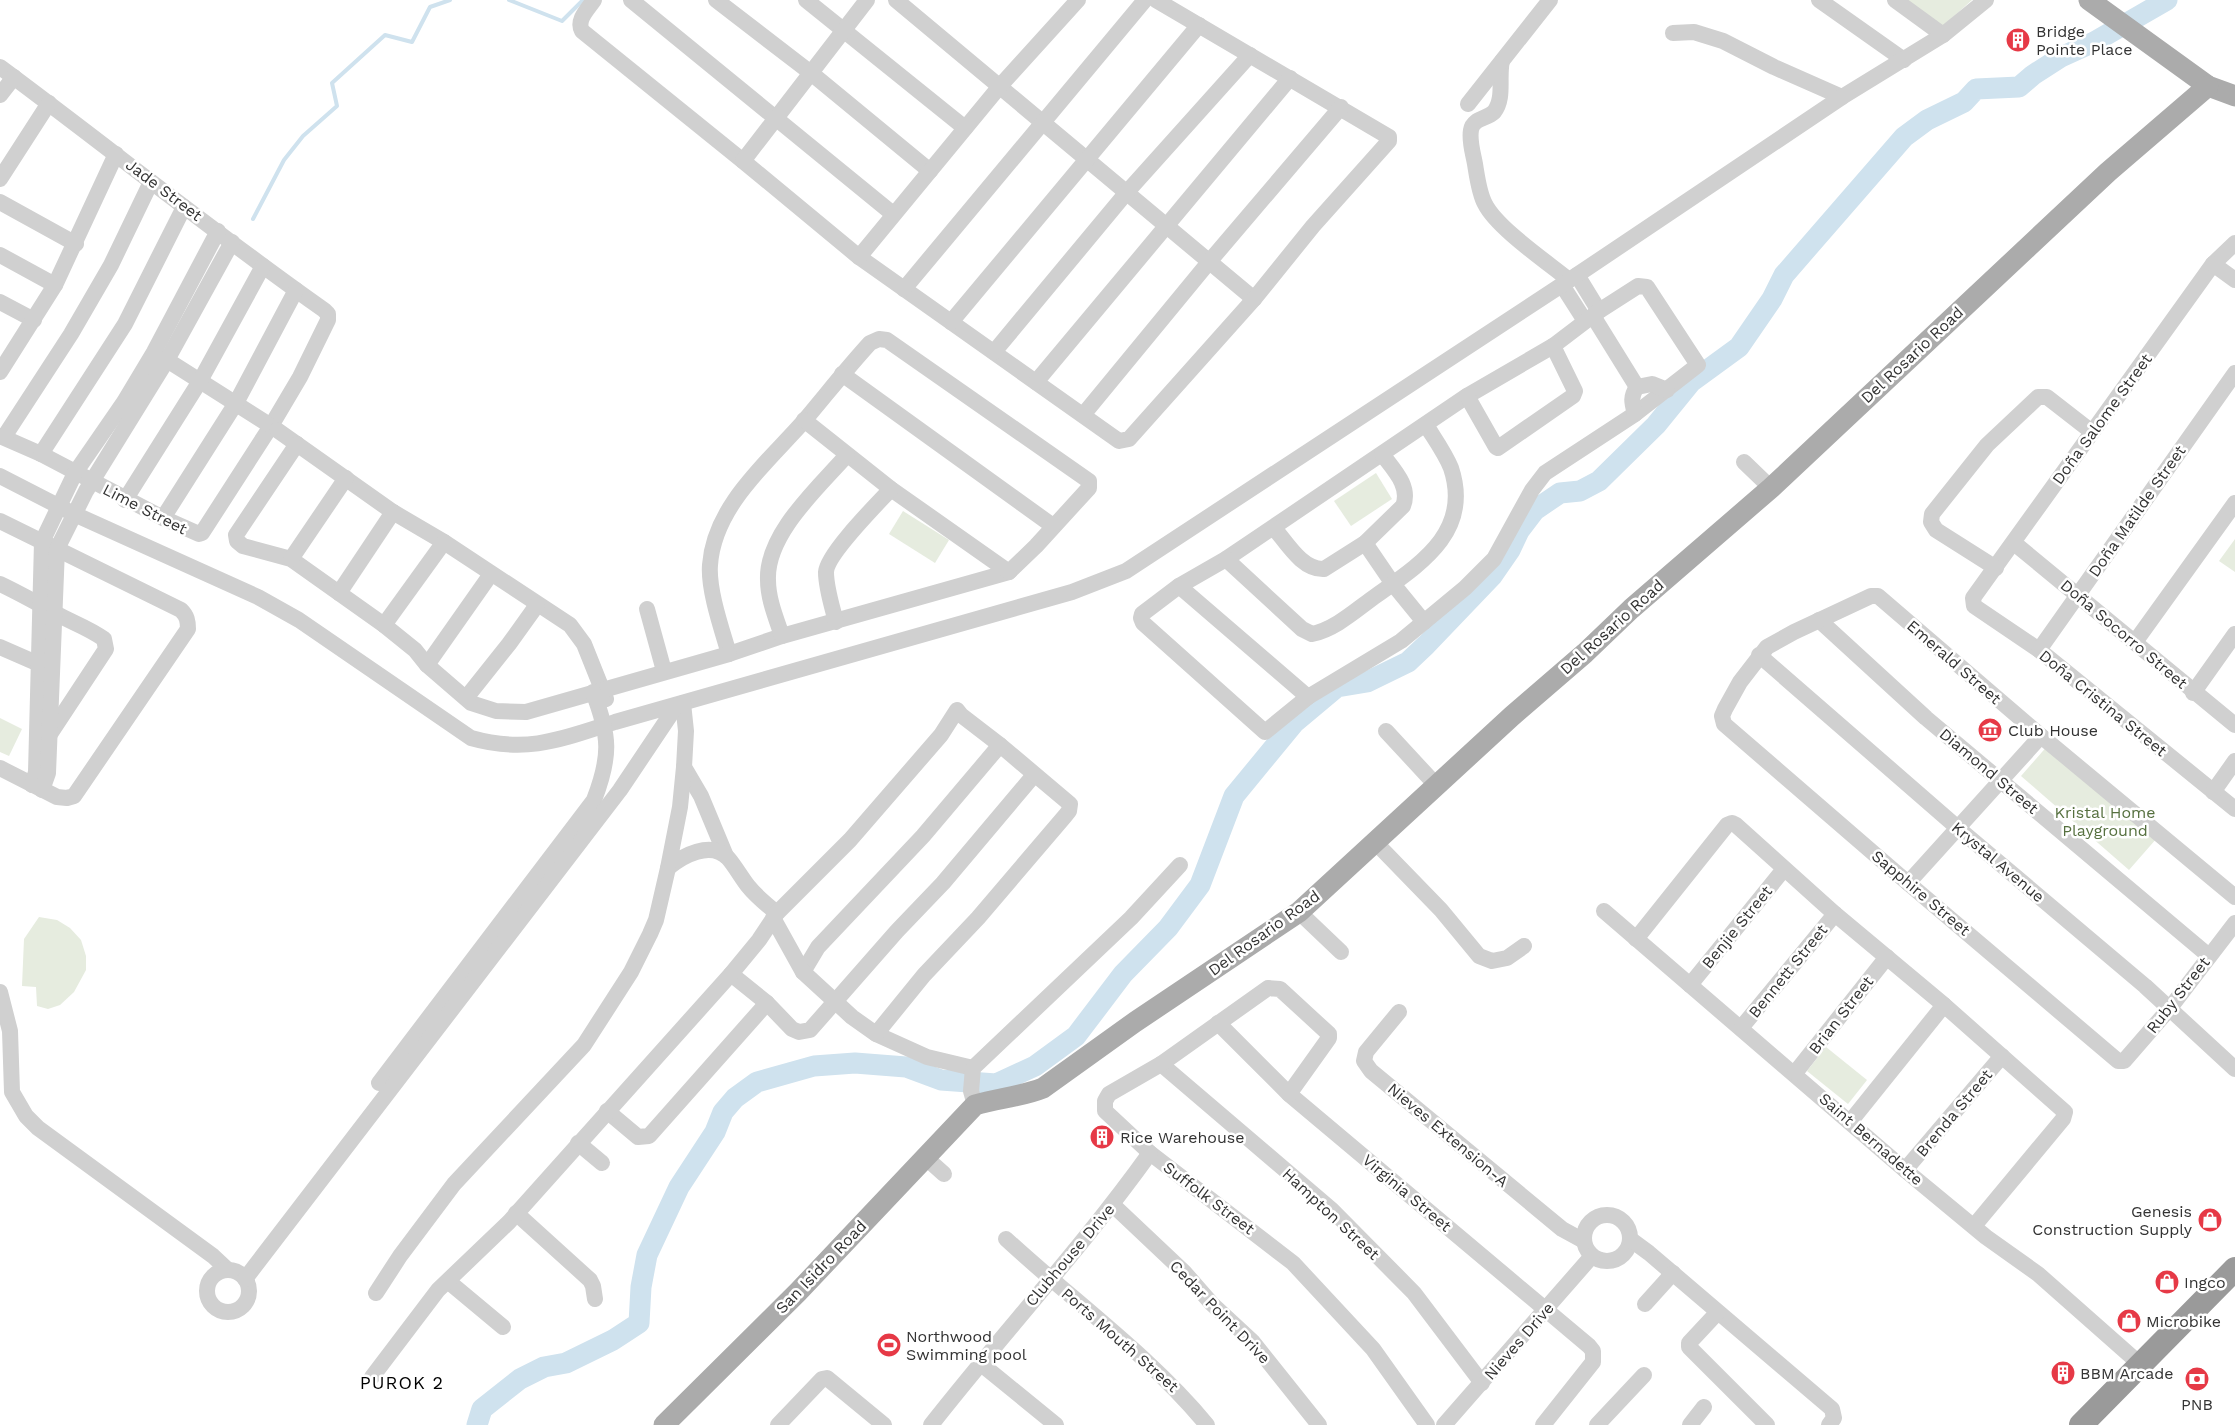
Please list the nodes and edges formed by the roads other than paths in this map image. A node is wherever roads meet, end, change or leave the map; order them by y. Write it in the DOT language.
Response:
graph roads {
  1 [pos="594,0"];
  2 [pos="631,0"];
  3 [pos="716,0"];
  4 [pos="806,0"];
  5 [pos="867,0"];
  6 [pos="896,0"];
  7 [pos="1078,0"];
  8 [pos="1145,0"];
  9 [pos="1156,0"];
  10 [pos="1550,0"];
  11 [pos="1819,0"];
  12 [pos="1894,0"];
  13 [pos="1986,0"];
  14 [pos="2096,6"];
  15 [pos="1199,25"];
  16 [pos="844,30"];
  17 [pos="1673,33"];
  18 [pos="1943,35"];
  19 [pos="1250,55"];
  20 [pos="1904,60"];
  21 [pos="1502,61"];
  22 [pos="0,67"];
  23 [pos="811,73"];
  24 [pos="14,77"];
  25 [pos="1290,78"];
  26 [pos="1000,86"];
  27 [pos="2208,86"];
  28 [pos="0,95"];
  29 [pos="2235,96"];
  30 [pos="1842,97"];
  31 [pos="49,103"];
  32 [pos="1468,104"];
  33 [pos="1340,107"];
  34 [pos="776,118"];
  35 [pos="1042,122"];
  36 [pos="965,128"];
  37 [pos="116,154"];
  38 [pos="1086,158"];
  39 [pos="743,162"];
  40 [pos="930,171"];
  41 [pos="0,179"];
  42 [pos="151,182"];
  43 [pos="1126,192"];
  44 [pos="0,202"];
  45 [pos="184,206"];
  46 [pos="894,214"];
  47 [pos="1168,226"];
  48 [pos="218,231"];
  49 [pos="232,242"];
  50 [pos="2235,243"];
  51 [pos="76,244"];
  52 [pos="0,255"];
  53 [pos="859,257"];
  54 [pos="1210,262"];
  55 [pos="2213,264"];
  56 [pos="263,266"];
  57 [pos="1570,280"];
  58 [pos="2235,280"];
  59 [pos="55,285"];
  60 [pos="904,289"];
  61 [pos="296,290"];
  62 [pos="1254,299"];
  63 [pos="0,302"];
  64 [pos="1592,316"];
  65 [pos="34,320"];
  66 [pos="951,322"];
  67 [pos="1553,346"];
  68 [pos="6,352"];
  69 [pos="994,352"];
  70 [pos="160,356"];
  71 [pos="0,372"];
  72 [pos="2235,373"];
  73 [pos="842,374"];
  74 [pos="200,382"];
  75 [pos="1036,382"];
  76 [pos="1637,387"];
  77 [pos="1667,390"];
  78 [pos="1467,396"];
  79 [pos="236,402"];
  80 [pos="1636,414"];
  81 [pos="1083,416"];
  82 [pos="804,420"];
  83 [pos="1426,424"];
  84 [pos="274,428"];
  85 [pos="2092,432"];
  86 [pos="2,437"];
  87 [pos="297,444"];
  88 [pos="41,454"];
  89 [pos="1382,454"];
  90 [pos="847,455"];
  91 [pos="1744,462"];
  92 [pos="75,473"];
  93 [pos="0,476"];
  94 [pos="346,478"];
  95 [pos="92,482"];
  96 [pos="1771,488"];
  97 [pos="891,489"];
  98 [pos="125,500"];
  99 [pos="2235,503"];
  100 [pos="58,506"];
  101 [pos="393,512"];
  102 [pos="74,514"];
  103 [pos="163,518"];
  104 [pos="0,521"];
  105 [pos="1053,526"];
  106 [pos="1274,528"];
  107 [pos="42,542"];
  108 [pos="444,542"];
  109 [pos="1365,543"];
  110 [pos="2014,543"];
  111 [pos="57,549"];
  112 [pos="1226,559"];
  113 [pos="291,560"];
  114 [pos="1996,568"];
  115 [pos="1009,572"];
  116 [pos="491,574"];
  117 [pos="0,584"];
  118 [pos="1393,584"];
  119 [pos="1179,586"];
  120 [pos="339,593"];
  121 [pos="2078,595"];
  122 [pos="1974,598"];
  123 [pos="40,603"];
  124 [pos="537,605"];
  125 [pos="647,609"];
  126 [pos="55,613"];
  127 [pos="1819,620"];
  128 [pos="836,622"];
  129 [pos="1424,622"];
  130 [pos="384,625"];
  131 [pos="2235,634"];
  132 [pos="782,636"];
  133 [pos="2135,642"];
  134 [pos="0,648"];
  135 [pos="2039,650"];
  136 [pos="728,654"];
  137 [pos="1759,655"];
  138 [pos="427,664"];
  139 [pos="45,667"];
  140 [pos="664,671"];
  141 [pos="598,690"];
  142 [pos="51,693"];
  143 [pos="2193,693"];
  144 [pos="75,696"];
  145 [pos="1308,697"];
  146 [pos="466,698"];
  147 [pos="680,704"];
  148 [pos="610,723"];
  149 [pos="2235,726"];
  150 [pos="1386,731"];
  151 [pos="50,734"];
  152 [pos="2041,736"];
  153 [pos="1000,745"];
  154 [pos="2235,761"];
  155 [pos="684,767"];
  156 [pos="0,768"];
  157 [pos="1034,774"];
  158 [pos="2001,780"];
  159 [pos="1436,785"];
  160 [pos="37,787"];
  161 [pos="2213,792"];
  162 [pos="2235,810"];
  163 [pos="1959,829"];
  164 [pos="1374,841"];
  165 [pos="726,856"];
  166 [pos="1180,866"];
  167 [pos="668,868"];
  168 [pos="1784,869"];
  169 [pos="1908,883"];
  170 [pos="2235,897"];
  171 [pos="1604,911"];
  172 [pos="1299,912"];
  173 [pos="1834,914"];
  174 [pos="775,915"];
  175 [pos="2235,922"];
  176 [pos="1636,939"];
  177 [pos="1524,946"];
  178 [pos="1341,952"];
  179 [pos="2209,956"];
  180 [pos="1887,957"];
  181 [pos="802,972"];
  182 [pos="731,974"];
  183 [pos="1690,985"];
  184 [pos="0,992"];
  185 [pos="835,1002"];
  186 [pos="767,1003"];
  187 [pos="1944,1005"];
  188 [pos="2170,1008"];
  189 [pos="1398,1012"];
  190 [pos="1218,1023"];
  191 [pos="1741,1028"];
  192 [pos="876,1034"];
  193 [pos="2002,1056"];
  194 [pos="2118,1061"];
  195 [pos="1161,1064"];
  196 [pos="2235,1069"];
  197 [pos="973,1070"];
  198 [pos="1795,1074"];
  199 [pos="1289,1094"];
  200 [pos="973,1098"];
  201 [pos="608,1111"];
  202 [pos="1850,1122"];
  203 [pos="578,1143"];
  204 [pos="1150,1153"];
  205 [pos="924,1157"];
  206 [pos="602,1163"];
  207 [pos="1905,1170"];
  208 [pos="944,1174"];
  209 [pos="1112,1205"];
  210 [pos="516,1213"];
  211 [pos="1974,1226"];
  212 [pos="1006,1239"];
  213 [pos="1630,1239"];
  214 [pos="1584,1241"];
  215 [pos="1592,1256"];
  216 [pos="2235,1269"];
  217 [pos="1673,1273"];
  218 [pos="237,1274"];
  219 [pos="1050,1279"];
  220 [pos="449,1282"];
  221 [pos="376,1293"];
  222 [pos="595,1299"];
  223 [pos="1645,1304"];
  224 [pos="1546,1311"];
  225 [pos="1717,1313"];
  226 [pos="502,1327"];
  227 [pos="980,1363"];
  228 [pos="2141,1365"];
  229 [pos="1644,1375"];
  230 [pos="372,1377"];
  231 [pos="1482,1383"];
  232 [pos="1704,1407"];
  233 [pos="664,1425"];
  234 [pos="778,1425"];
  235 [pos="884,1425"];
  236 [pos="931,1425"];
  237 [pos="1056,1425"];
  238 [pos="1208,1425"];
  239 [pos="1319,1425"];
  240 [pos="1426,1425"];
  241 [pos="1444,1425"];
  242 [pos="1543,1425"];
  243 [pos="1597,1425"];
  244 [pos="1690,1425"];
  245 [pos="1767,1425"];
  246 [pos="1828,1425"];
  247 [pos="2081,1425"];
  1 -- 39 [label="street"];
  2 -- 34 [label="street"];
  3 -- 23 [label="street"];
  4 -- 16 [label="street"];
  5 -- 16 [label="street"];
  6 -- 26 [label="street"];
  7 -- 26 [label="street"];
  8 -- 35 [label="street"];
  9 -- 15 [label="street"];
  10 -- 21 [label="street"];
  11 -- 20 [label="street"];
  12 -- 18 [label="street"];
  13 -- 18 [label="street"];
  14 -- 27 [label="main road"];
  15 -- 19 [label="street"];
  15 -- 38 [label="street"];
  16 -- 23 [label="street"];
  16 -- 36 [label="street"];
  17 -- 30 [label="street"];
  18 -- 20 [label="street"];
  19 -- 25 [label="street"];
  19 -- 43 [label="street"];
  20 -- 30 [label="street"];
  21 -- 32 [label="street"];
  21 -- 57 [label="street"];
  22 -- 24 [label="street, Jade Street"];
  23 -- 34 [label="street"];
  23 -- 40 [label="street"];
  24 -- 28 [label="street"];
  24 -- 31 [label="street, Jade Street"];
  25 -- 33 [label="street"];
  25 -- 47 [label="street"];
  26 -- 35 [label="street"];
  26 -- 36 [label="street"];
  27 -- 29 [label="main road"];
  27 -- 96 [label="main road, Del Rosario Road"];
  30 -- 57 [label="street"];
  31 -- 37 [label="street, Jade Street"];
  31 -- 41 [label="street"];
  33 -- 54 [label="street"];
  33 -- 62 [label="street"];
  34 -- 39 [label="street"];
  34 -- 46 [label="street"];
  35 -- 38 [label="street"];
  35 -- 60 [label="street"];
  36 -- 40 [label="street"];
  37 -- 42 [label="street, Jade Street"];
  37 -- 51 [label="street"];
  38 -- 43 [label="street"];
  38 -- 66 [label="street"];
  39 -- 53 [label="street"];
  40 -- 46 [label="street"];
  42 -- 45 [label="street, Jade Street"];
  42 -- 86 [label="street"];
  43 -- 47 [label="street"];
  43 -- 69 [label="street"];
  44 -- 51 [label="street"];
  45 -- 48 [label="street, Jade Street"];
  45 -- 88 [label="street"];
  46 -- 53 [label="street"];
  47 -- 54 [label="street"];
  47 -- 75 [label="street"];
  48 -- 49 [label="street, Jade Street"];
  48 -- 70 [label="street"];
  49 -- 56 [label="street, Jade Street"];
  49 -- 70 [label="street"];
  50 -- 55 [label="street, Doña Salome Street"];
  51 -- 59 [label="street"];
  52 -- 59 [label="street"];
  53 -- 60 [label="street"];
  54 -- 62 [label="street"];
  54 -- 81 [label="street"];
  55 -- 58 [label="street"];
  55 -- 85 [label="street, Doña Salome Street"];
  56 -- 61 [label="street, Jade Street"];
  56 -- 74 [label="street"];
  57 -- 64 [label="street"];
  57 -- 147 [label="street"];
  59 -- 65 [label="street"];
  60 -- 66 [label="street"];
  61 -- 79 [label="street"];
  61 -- 84 [label="street, Jade Street"];
  62 -- 81 [label="street"];
  63 -- 65 [label="street"];
  64 -- 67 [label="street"];
  64 -- 76 [label="street"];
  64 -- 77 [label="street"];
  65 -- 68 [label="street"];
  66 -- 69 [label="street"];
  67 -- 78 [label="street"];
  67 -- 78 [label="street"];
  68 -- 71 [label="street"];
  69 -- 75 [label="street"];
  70 -- 74 [label="street"];
  70 -- 92 [label="street"];
  70 -- 95 [label="street"];
  72 -- 121 [label="street, Doña Matilde Street"];
  73 -- 82 [label="street"];
  73 -- 105 [label="street"];
  73 -- 105 [label="street"];
  74 -- 79 [label="street"];
  74 -- 98 [label="street"];
  75 -- 81 [label="street"];
  76 -- 77 [label="street"];
  76 -- 80 [label="street"];
  77 -- 80 [label="street"];
  78 -- 83 [label="street"];
  79 -- 84 [label="street"];
  79 -- 103 [label="street"];
  80 -- 129 [label="street"];
  82 -- 90 [label="street"];
  82 -- 136 [label="street"];
  83 -- 89 [label="street"];
  83 -- 118 [label="street"];
  84 -- 87 [label="street"];
  84 -- 103 [label="street, Lime Street"];
  85 -- 110 [label="street, Doña Salome Street"];
  85 -- 114 [label="street"];
  86 -- 88 [label="street, Lime Street"];
  87 -- 94 [label="street"];
  87 -- 113 [label="street"];
  88 -- 92 [label="street, Lime Street"];
  89 -- 106 [label="street"];
  89 -- 109 [label="street"];
  90 -- 97 [label="street"];
  90 -- 132 [label="street"];
  91 -- 96 [label="street"];
  92 -- 95 [label="street, Lime Street"];
  92 -- 100 [label="street"];
  93 -- 100 [label="street"];
  94 -- 101 [label="street"];
  94 -- 113 [label="street"];
  95 -- 98 [label="street, Lime Street"];
  95 -- 102 [label="street"];
  96 -- 159 [label="main road, Del Rosario Road"];
  97 -- 115 [label="street"];
  97 -- 128 [label="street"];
  98 -- 103 [label="street, Lime Street"];
  99 -- 133 [label="street"];
  100 -- 102 [label="street"];
  100 -- 107 [label="street"];
  101 -- 108 [label="street"];
  101 -- 120 [label="street"];
  102 -- 111 [label="street"];
  102 -- 148 [label="street"];
  104 -- 107 [label="street"];
  105 -- 115 [label="street"];
  106 -- 109 [label="street"];
  106 -- 112 [label="street"];
  107 -- 111 [label="street"];
  107 -- 123 [label="street"];
  108 -- 116 [label="street"];
  108 -- 130 [label="street"];
  109 -- 118 [label="street"];
  110 -- 114 [label="street, Doña Salome Street"];
  110 -- 121 [label="street, Doña Socorro Street"];
  111 -- 126 [label="street"];
  111 -- 160 [label="street"];
  112 -- 118 [label="street"];
  112 -- 119 [label="street"];
  113 -- 120 [label="street"];
  114 -- 122 [label="street, Doña Salome Street"];
  115 -- 128 [label="street"];
  116 -- 124 [label="street"];
  116 -- 138 [label="street"];
  117 -- 123 [label="street"];
  118 -- 129 [label="street"];
  119 -- 145 [label="street"];
  119 -- 145 [label="street"];
  120 -- 130 [label="street"];
  121 -- 133 [label="street, Doña Socorro Street"];
  121 -- 135 [label="street, Doña Matilde Street"];
  122 -- 135 [label="street, Doña Cristina Street"];
  123 -- 126 [label="street"];
  123 -- 139 [label="street"];
  124 -- 141 [label="street"];
  124 -- 146 [label="street"];
  125 -- 140 [label="street"];
  126 -- 139 [label="street"];
  126 -- 144 [label="street"];
  127 -- 137 [label="street"];
  127 -- 152 [label="street, Emerald Street"];
  127 -- 158 [label="street, Diamond Street"];
  128 -- 132 [label="street"];
  129 -- 145 [label="street"];
  130 -- 138 [label="street"];
  131 -- 143 [label="street"];
  132 -- 136 [label="street"];
  133 -- 143 [label="street, Doña Socorro Street"];
  134 -- 139 [label="street"];
  135 -- 161 [label="street, Doña Cristina Street"];
  136 -- 140 [label="street"];
  137 -- 163 [label="street, Krystal Avenue"];
  137 -- 169 [label="street, Sapphire Street"];
  138 -- 146 [label="street"];
  139 -- 142 [label="street"];
  139 -- 160 [label="street"];
  140 -- 141 [label="street"];
  141 -- 146 [label="street"];
  141 -- 148 [label="street"];
  142 -- 144 [label="street"];
  142 -- 151 [label="street"];
  143 -- 149 [label="street, Doña Socorro Street"];
  144 -- 151 [label="street"];
  147 -- 148 [label="street"];
  147 -- 155 [label="street"];
  147 -- 218 [label="street"];
  148 -- 218 [label="street"];
  150 -- 159 [label="street"];
  151 -- 160 [label="street"];
  152 -- 158 [label="street"];
  152 -- 170 [label="street, Emerald Street"];
  153 -- 157 [label="street"];
  153 -- 174 [label="street"];
  153 -- 181 [label="street"];
  154 -- 161 [label="street"];
  155 -- 165 [label="street"];
  155 -- 167 [label="street"];
  156 -- 160 [label="street"];
  157 -- 185 [label="street"];
  157 -- 192 [label="street"];
  158 -- 163 [label="street"];
  158 -- 179 [label="street, Diamond Street"];
  159 -- 164 [label="main road, Del Rosario Road"];
  161 -- 162 [label="street, Doña Cristina Street"];
  163 -- 169 [label="street"];
  163 -- 188 [label="street, Krystal Avenue"];
  164 -- 172 [label="main road, Del Rosario Road"];
  164 -- 177 [label="street"];
  165 -- 167 [label="street"];
  165 -- 174 [label="street"];
  166 -- 197 [label="street"];
  167 -- 221 [label="street"];
  168 -- 173 [label="street"];
  168 -- 176 [label="street"];
  168 -- 183 [label="street, Benjie Street"];
  169 -- 194 [label="street, Sapphire Street"];
  171 -- 176 [label="street, Saint Bernadette"];
  172 -- 178 [label="street"];
  172 -- 200 [label="main road, Del Rosario Road"];
  173 -- 180 [label="street"];
  173 -- 191 [label="street, Bennett Street"];
  174 -- 181 [label="street"];
  174 -- 182 [label="street"];
  175 -- 179 [label="street, Ruby Street"];
  176 -- 183 [label="street, Saint Bernadette"];
  179 -- 188 [label="street, Ruby Street"];
  180 -- 187 [label="street"];
  180 -- 198 [label="street, Brian Street"];
  181 -- 185 [label="street"];
  182 -- 186 [label="street"];
  182 -- 201 [label="street"];
  183 -- 191 [label="street, Saint Bernadette"];
  184 -- 218 [label="street"];
  185 -- 186 [label="street"];
  185 -- 192 [label="street"];
  186 -- 201 [label="street"];
  187 -- 193 [label="street"];
  187 -- 202 [label="street"];
  188 -- 194 [label="street, Ruby Street"];
  188 -- 196 [label="street, Krystal Avenue"];
  189 -- 214 [label="street, Nieves Extension-A"];
  190 -- 195 [label="street, Suffolk Street"];
  190 -- 199 [label="street, Virginia Street"];
  190 -- 199 [label="street, Suffolk Street"];
  191 -- 198 [label="street, Saint Bernadette"];
  192 -- 197 [label="street"];
  193 -- 207 [label="street, Brenda Street"];
  193 -- 211 [label="street"];
  195 -- 204 [label="street, Suffolk Street"];
  195 -- 231 [label="street, Hampton Street"];
  197 -- 200 [label="street"];
  198 -- 202 [label="street, Saint Bernadette"];
  199 -- 224 [label="street, Virginia Street"];
  200 -- 205 [label="main road, San Isidro Road"];
  201 -- 203 [label="street"];
  202 -- 207 [label="street, Saint Bernadette"];
  203 -- 206 [label="street"];
  203 -- 210 [label="street"];
  204 -- 209 [label="street, Clubhouse Drive"];
  204 -- 240 [label="street, Suffolk Street"];
  205 -- 208 [label="street"];
  205 -- 233 [label="main road, San Isidro Road"];
  207 -- 211 [label="street, Saint Bernadette"];
  209 -- 219 [label="street, Clubhouse Drive"];
  209 -- 239 [label="street, Cedar Point Drive"];
  210 -- 220 [label="street"];
  210 -- 222 [label="street"];
  211 -- 228 [label="street, Saint Bernadette"];
  212 -- 219 [label="street, Ports Mouth Street"];
  213 -- 214 [label="street"];
  213 -- 215 [label="street"];
  213 -- 217 [label="street"];
  214 -- 215 [label="street"];
  215 -- 224 [label="street, Nieves Drive"];
  216 -- 228 [label="highway"];
  217 -- 223 [label="street"];
  217 -- 225 [label="street"];
  219 -- 227 [label="street, Clubhouse Drive"];
  219 -- 238 [label="street, Ports Mouth Street"];
  220 -- 226 [label="street"];
  220 -- 230 [label="street"];
  224 -- 231 [label="street, Nieves Drive"];
  224 -- 242 [label="street, Virginia Street"];
  225 -- 245 [label="street"];
  225 -- 246 [label="street"];
  227 -- 236 [label="street, Clubhouse Drive"];
  227 -- 237 [label="street"];
  228 -- 247 [label="highway"];
  229 -- 243 [label="street"];
  231 -- 241 [label="street, Nieves Drive"];
  232 -- 244 [label="street"];
  234 -- 235 [label="street"];
}
